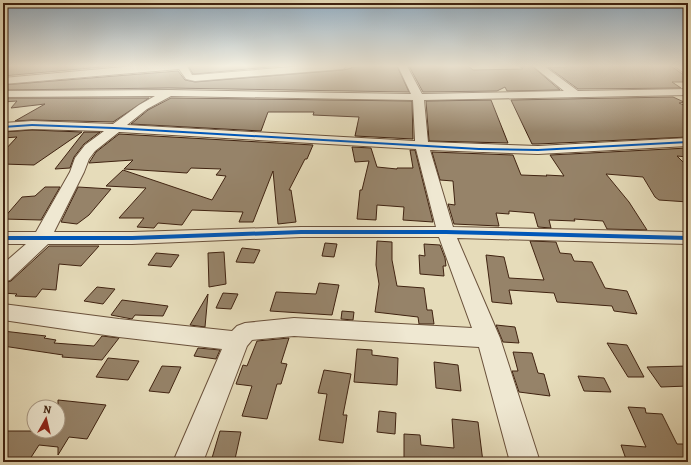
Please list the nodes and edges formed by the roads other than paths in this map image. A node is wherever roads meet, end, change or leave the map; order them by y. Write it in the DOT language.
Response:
graph roads {
  1 [pos="226,88"];
  2 [pos="312,88"];
  3 [pos="414,88"];
  4 [pos="566,88"];
  5 [pos="688,92"];
  6 [pos="169,93"];
  7 [pos="3,94"];
  8 [pos="575,94"];
  9 [pos="418,96"];
  10 [pos="3,127"];
  11 [pos="114,128"];
  12 [pos="688,142"];
  13 [pos="422,145"];
  14 [pos="446,232"];
  15 [pos="3,238"];
  16 [pos="688,238"];
  17 [pos="42,239"];
  18 [pos="3,275"];
  19 [pos="3,312"];
  20 [pos="488,338"];
  21 [pos="237,341"];
  22 [pos="188,462"];
  23 [pos="525,462"];
  1 -- 6 [label="street"];
  2 -- 9 [label="street"];
  3 -- 9 [label="street"];
  4 -- 8 [label="street"];
  5 -- 8 [label="street"];
  6 -- 7 [label="street"];
  6 -- 11 [label="street"];
  8 -- 9 [label="street"];
  9 -- 13 [label="street"];
  10 -- 11 [label="street"];
  11 -- 13 [label="street"];
  11 -- 17 [label="street"];
  12 -- 13 [label="street"];
  13 -- 14 [label="street"];
  14 -- 16 [label="street"];
  14 -- 17 [label="street"];
  14 -- 20 [label="street"];
  15 -- 17 [label="street"];
  17 -- 18 [label="street"];
  19 -- 21 [label="street"];
  20 -- 21 [label="street"];
  20 -- 23 [label="street"];
  21 -- 22 [label="street"];
}
